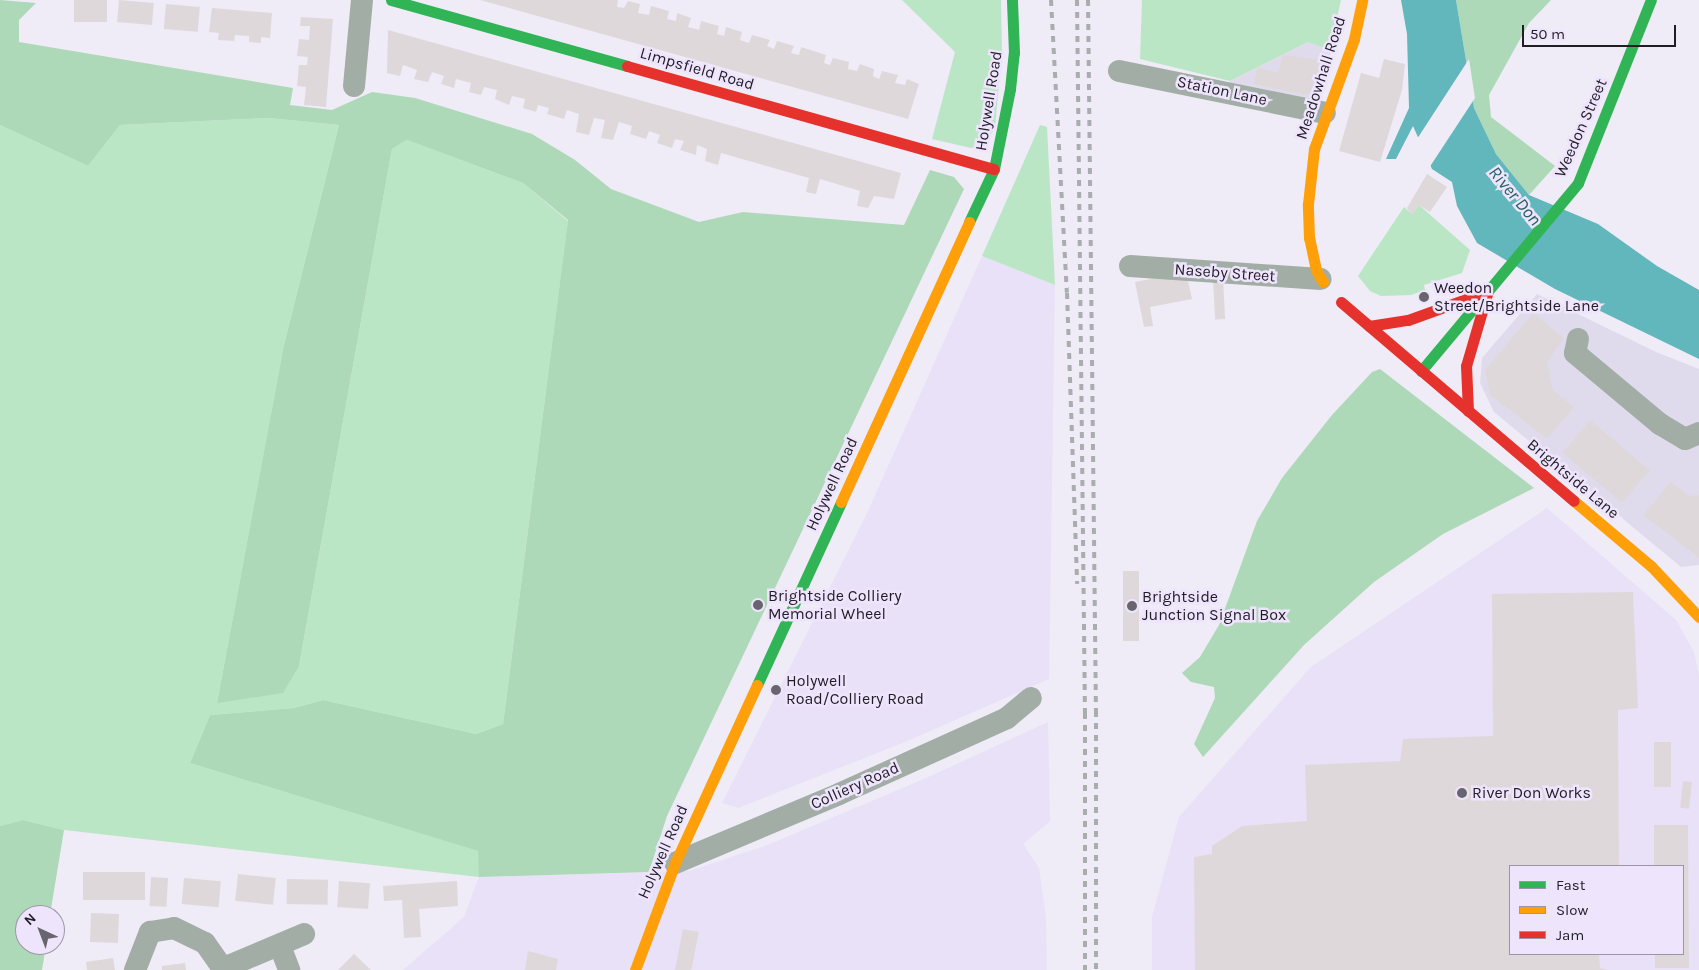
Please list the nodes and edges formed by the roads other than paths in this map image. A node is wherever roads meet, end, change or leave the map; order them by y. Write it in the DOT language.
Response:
graph roads {
  1 [pos="362,0"];
  2 [pos="392,0"];
  3 [pos="1012,0"];
  4 [pos="1362,0"];
  5 [pos="1651,0"];
  6 [pos="1120,70"];
  7 [pos="354,86"];
  8 [pos="1325,113"];
  9 [pos="994,169"];
  10 [pos="1130,266"];
  11 [pos="1322,281"];
  12 [pos="1488,291"];
  13 [pos="1341,302"];
  14 [pos="1369,326"];
  15 [pos="1578,339"];
  16 [pos="1422,371"];
  17 [pos="1468,411"];
  18 [pos="1699,433"];
  19 [pos="1699,617"];
  20 [pos="1031,698"];
  21 [pos="674,863"];
  22 [pos="304,934"];
  23 [pos="280,946"];
  24 [pos="224,969"];
  25 [pos="135,970"];
  26 [pos="289,970"];
  27 [pos="634,970"];
  1 -- 7 [label="street"];
  2 -- 9 [label="main road, Limpsfield Road"];
  3 -- 9 [label="main road, Holywell Road"];
  4 -- 8 [label="main road, Meadowhall Road"];
  5 -- 12 [label="main road, Weedon Street"];
  6 -- 8 [label="street, Station Lane"];
  8 -- 11 [label="main road, Meadowhall Road"];
  9 -- 21 [label="main road, Holywell Road"];
  10 -- 11 [label="street, Naseby Street"];
  12 -- 14 [label="main road"];
  12 -- 16 [label="main road, Weedon Street"];
  12 -- 17 [label="main road"];
  13 -- 14 [label="main road"];
  14 -- 16 [label="main road"];
  15 -- 18 [label="street"];
  16 -- 17 [label="main road, Brightside Lane"];
  17 -- 19 [label="main road, Brightside Lane"];
  20 -- 21 [label="street, Colliery Road"];
  21 -- 27 [label="main road, Holywell Road"];
  22 -- 23 [label="street"];
  23 -- 24 [label="street"];
  23 -- 26 [label="street"];
  24 -- 25 [label="street"];
}
